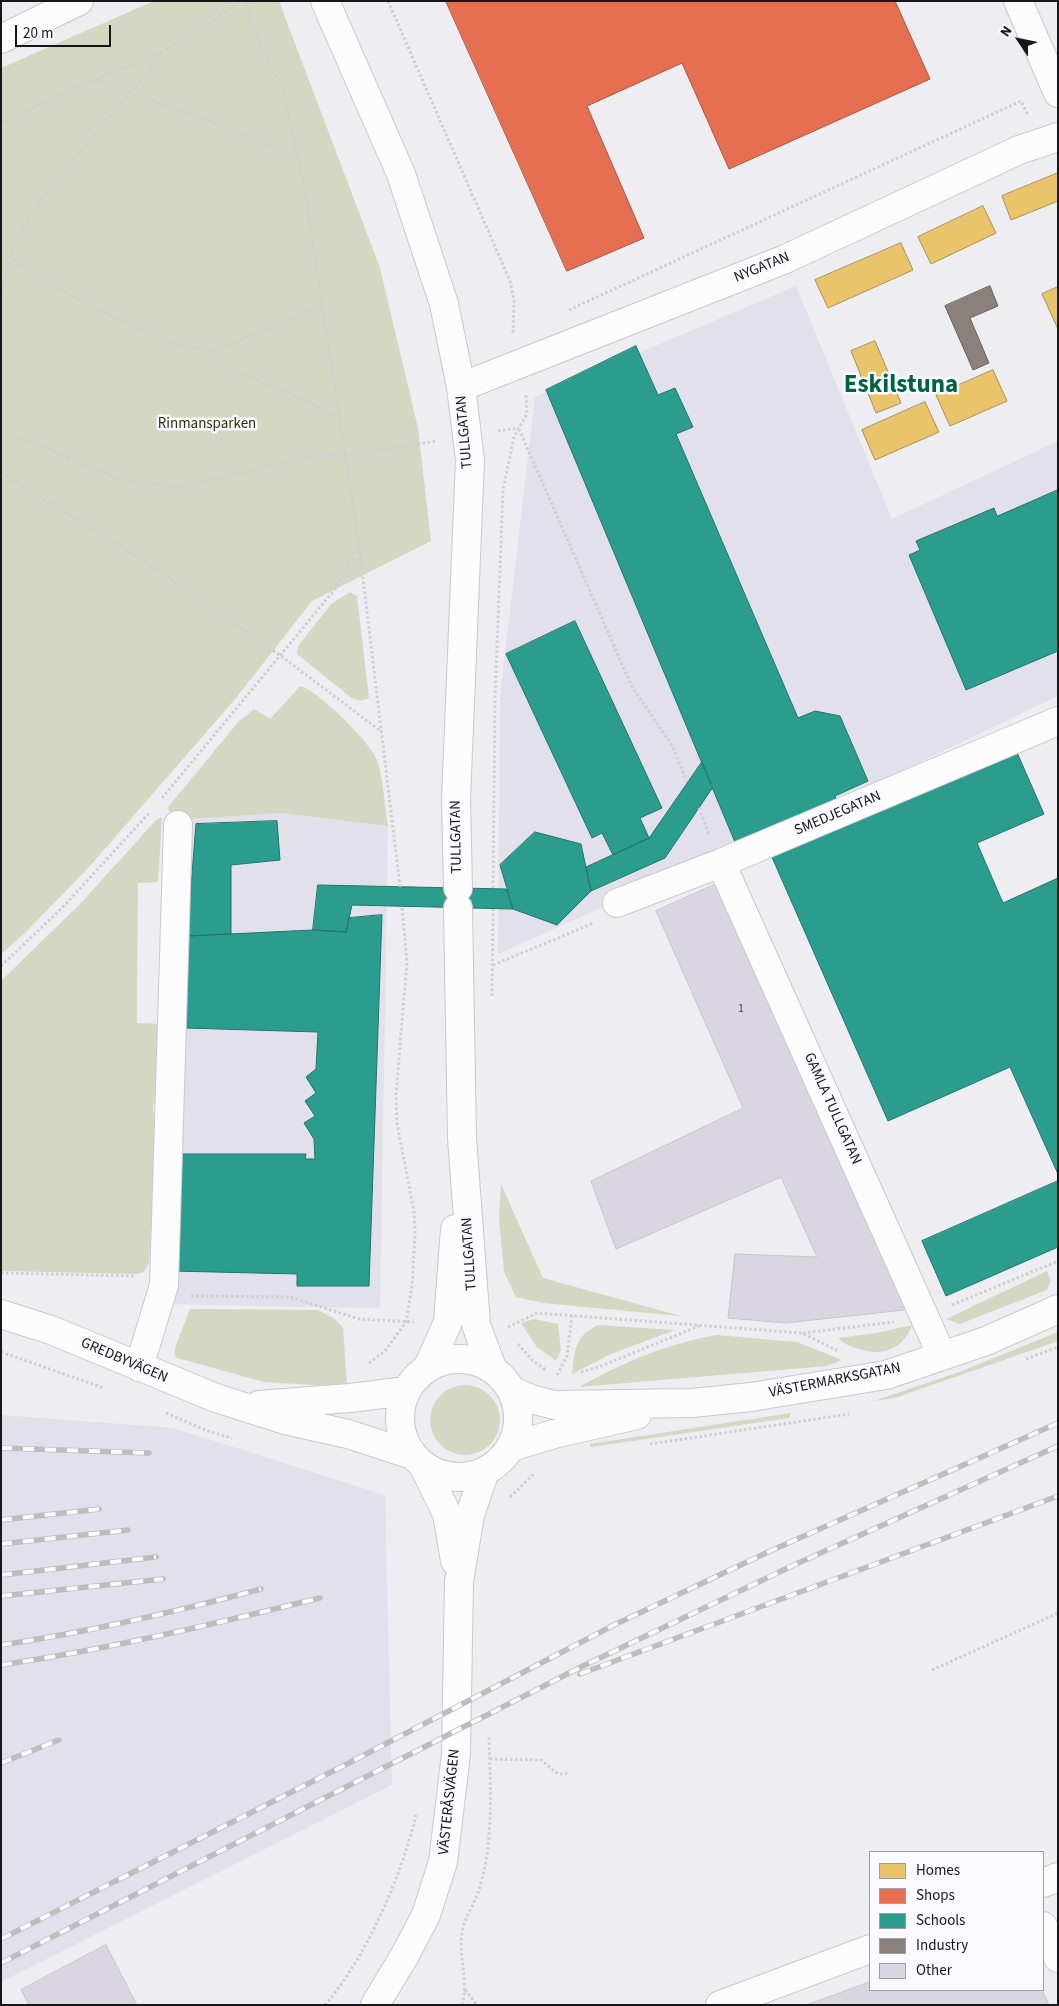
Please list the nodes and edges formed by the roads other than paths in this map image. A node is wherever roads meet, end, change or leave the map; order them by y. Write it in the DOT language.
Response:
graph roads {
  1 [pos="79,1"];
  2 [pos="325,1"];
  3 [pos="1018,1"];
  4 [pos="1,39"];
  5 [pos="1058,93"];
  6 [pos="1049,140"];
  7 [pos="461,387"];
  8 [pos="1058,721"];
  9 [pos="178,825"];
  10 [pos="721,863"];
  11 [pos="617,903"];
  12 [pos="462,1138"];
  13 [pos="1058,1309"];
  14 [pos="1,1314"];
  15 [pos="942,1356"];
  16 [pos="139,1367"];
  17 [pos="428,1367"];
  18 [pos="492,1368"];
  19 [pos="406,1391"];
  20 [pos="512,1391"];
  21 [pos="692,1403"];
  22 [pos="247,1406"];
  23 [pos="511,1447"];
  24 [pos="418,1461"];
  25 [pos="485,1471"];
  26 [pos="459,1582"];
  27 [pos="1058,1877"];
  28 [pos="1044,1883"];
  29 [pos="1044,1928"];
  30 [pos="869,1949"];
  31 [pos="1058,1958"];
  32 [pos="374,2005"];
  33 [pos="720,2005"];
  1 -- 4 [label="street"];
  2 -- 7 [label="street, TULLGATAN"];
  3 -- 5 [label="street"];
  6 -- 7 [label="street, NYGATAN"];
  7 -- 12 [label="street, TULLGATAN"];
  8 -- 10 [label="street, SMEDJEGATAN"];
  9 -- 16 [label="street"];
  10 -- 11 [label="street, SMEDJEGATAN"];
  10 -- 15 [label="street, GAMLA TULLGATAN"];
  12 -- 17 [label="street, TULLGATAN"];
  12 -- 18 [label="street, TULLGATAN"];
  13 -- 15 [label="street, VÄSTERMARKSGATAN"];
  14 -- 16 [label="street, GREDBYVÄGEN"];
  15 -- 21 [label="street, VÄSTERMARKSGATAN"];
  16 -- 22 [label="street, GREDBYVÄGEN"];
  17 -- 18 [label="street"];
  17 -- 19 [label="street"];
  18 -- 20 [label="street"];
  19 -- 22 [label="street, GREDBYVÄGEN"];
  19 -- 24 [label="street"];
  20 -- 21 [label="street, VÄSTERMARKSGATAN"];
  20 -- 23 [label="street"];
  21 -- 23 [label="street, VÄSTERMARKSGATAN"];
  22 -- 24 [label="street, GREDBYVÄGEN"];
  23 -- 25 [label="street"];
  24 -- 25 [label="street"];
  24 -- 26 [label="street, VÄSTERÅSVÄGEN"];
  25 -- 26 [label="street, VÄSTERÅSVÄGEN"];
  26 -- 32 [label="street, VÄSTERÅSVÄGEN"];
  27 -- 28 [label="street"];
  29 -- 31 [label="street"];
  30 -- 33 [label="street"];
}
